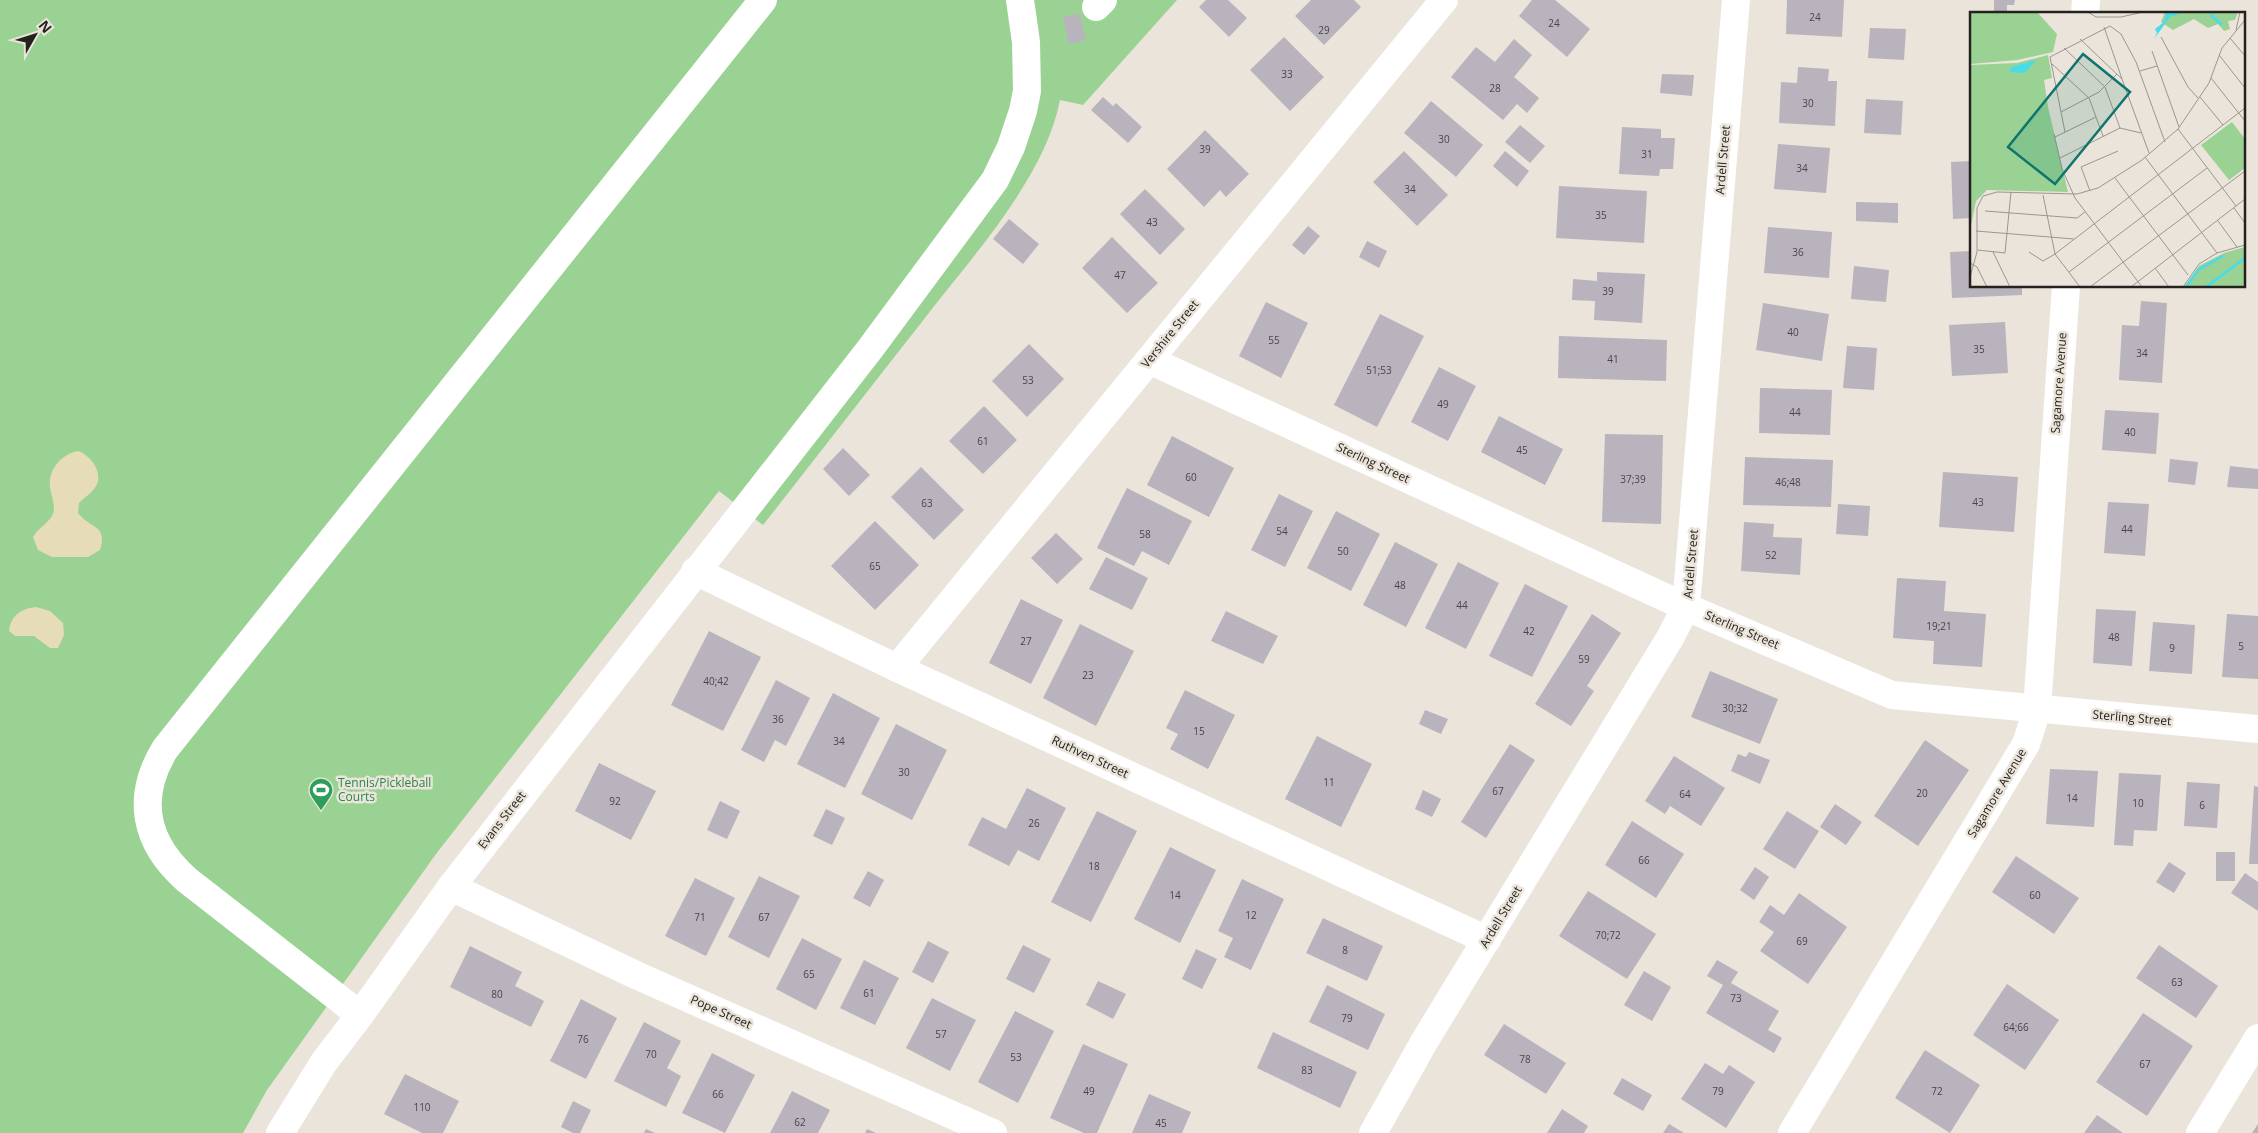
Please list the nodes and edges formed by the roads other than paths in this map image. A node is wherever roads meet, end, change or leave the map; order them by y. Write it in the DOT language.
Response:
graph roads {
  1 [pos="763,0"];
  2 [pos="1020,0"];
  3 [pos="1444,0"];
  4 [pos="1736,0"];
  5 [pos="2066,288"];
  6 [pos="1149,360"];
  7 [pos="695,571"];
  8 [pos="1686,607"];
  9 [pos="897,668"];
  10 [pos="2037,710"];
  11 [pos="2258,729"];
  12 [pos="451,887"];
  13 [pos="1487,940"];
  14 [pos="360,1015"];
  15 [pos="2258,1038"];
  16 [pos="280,1133"];
  17 [pos="993,1133"];
  18 [pos="1372,1133"];
  19 [pos="1792,1133"];
  20 [pos="2200,1133"];
  1 -- 14 [label="street"];
  2 -- 7 [label="street, Evans Street"];
  3 -- 6 [label="street, Vershire Street"];
  4 -- 8 [label="street, Ardell Street"];
  5 -- 10 [label="street, Sagamore Avenue"];
  6 -- 8 [label="street, Sterling Street"];
  6 -- 9 [label="street, Vershire Street"];
  7 -- 9 [label="street, Ruthven Street"];
  7 -- 12 [label="street, Evans Street"];
  8 -- 10 [label="street, Sterling Street"];
  8 -- 13 [label="street, Ardell Street"];
  9 -- 13 [label="street, Ruthven Street"];
  10 -- 11 [label="street, Sterling Street"];
  10 -- 19 [label="street, Sagamore Avenue"];
  12 -- 14 [label="street, Evans Street"];
  12 -- 17 [label="street, Pope Street"];
  13 -- 18 [label="street, Ardell Street"];
  14 -- 16 [label="street, Evans Street"];
  15 -- 20 [label="street"];
}
